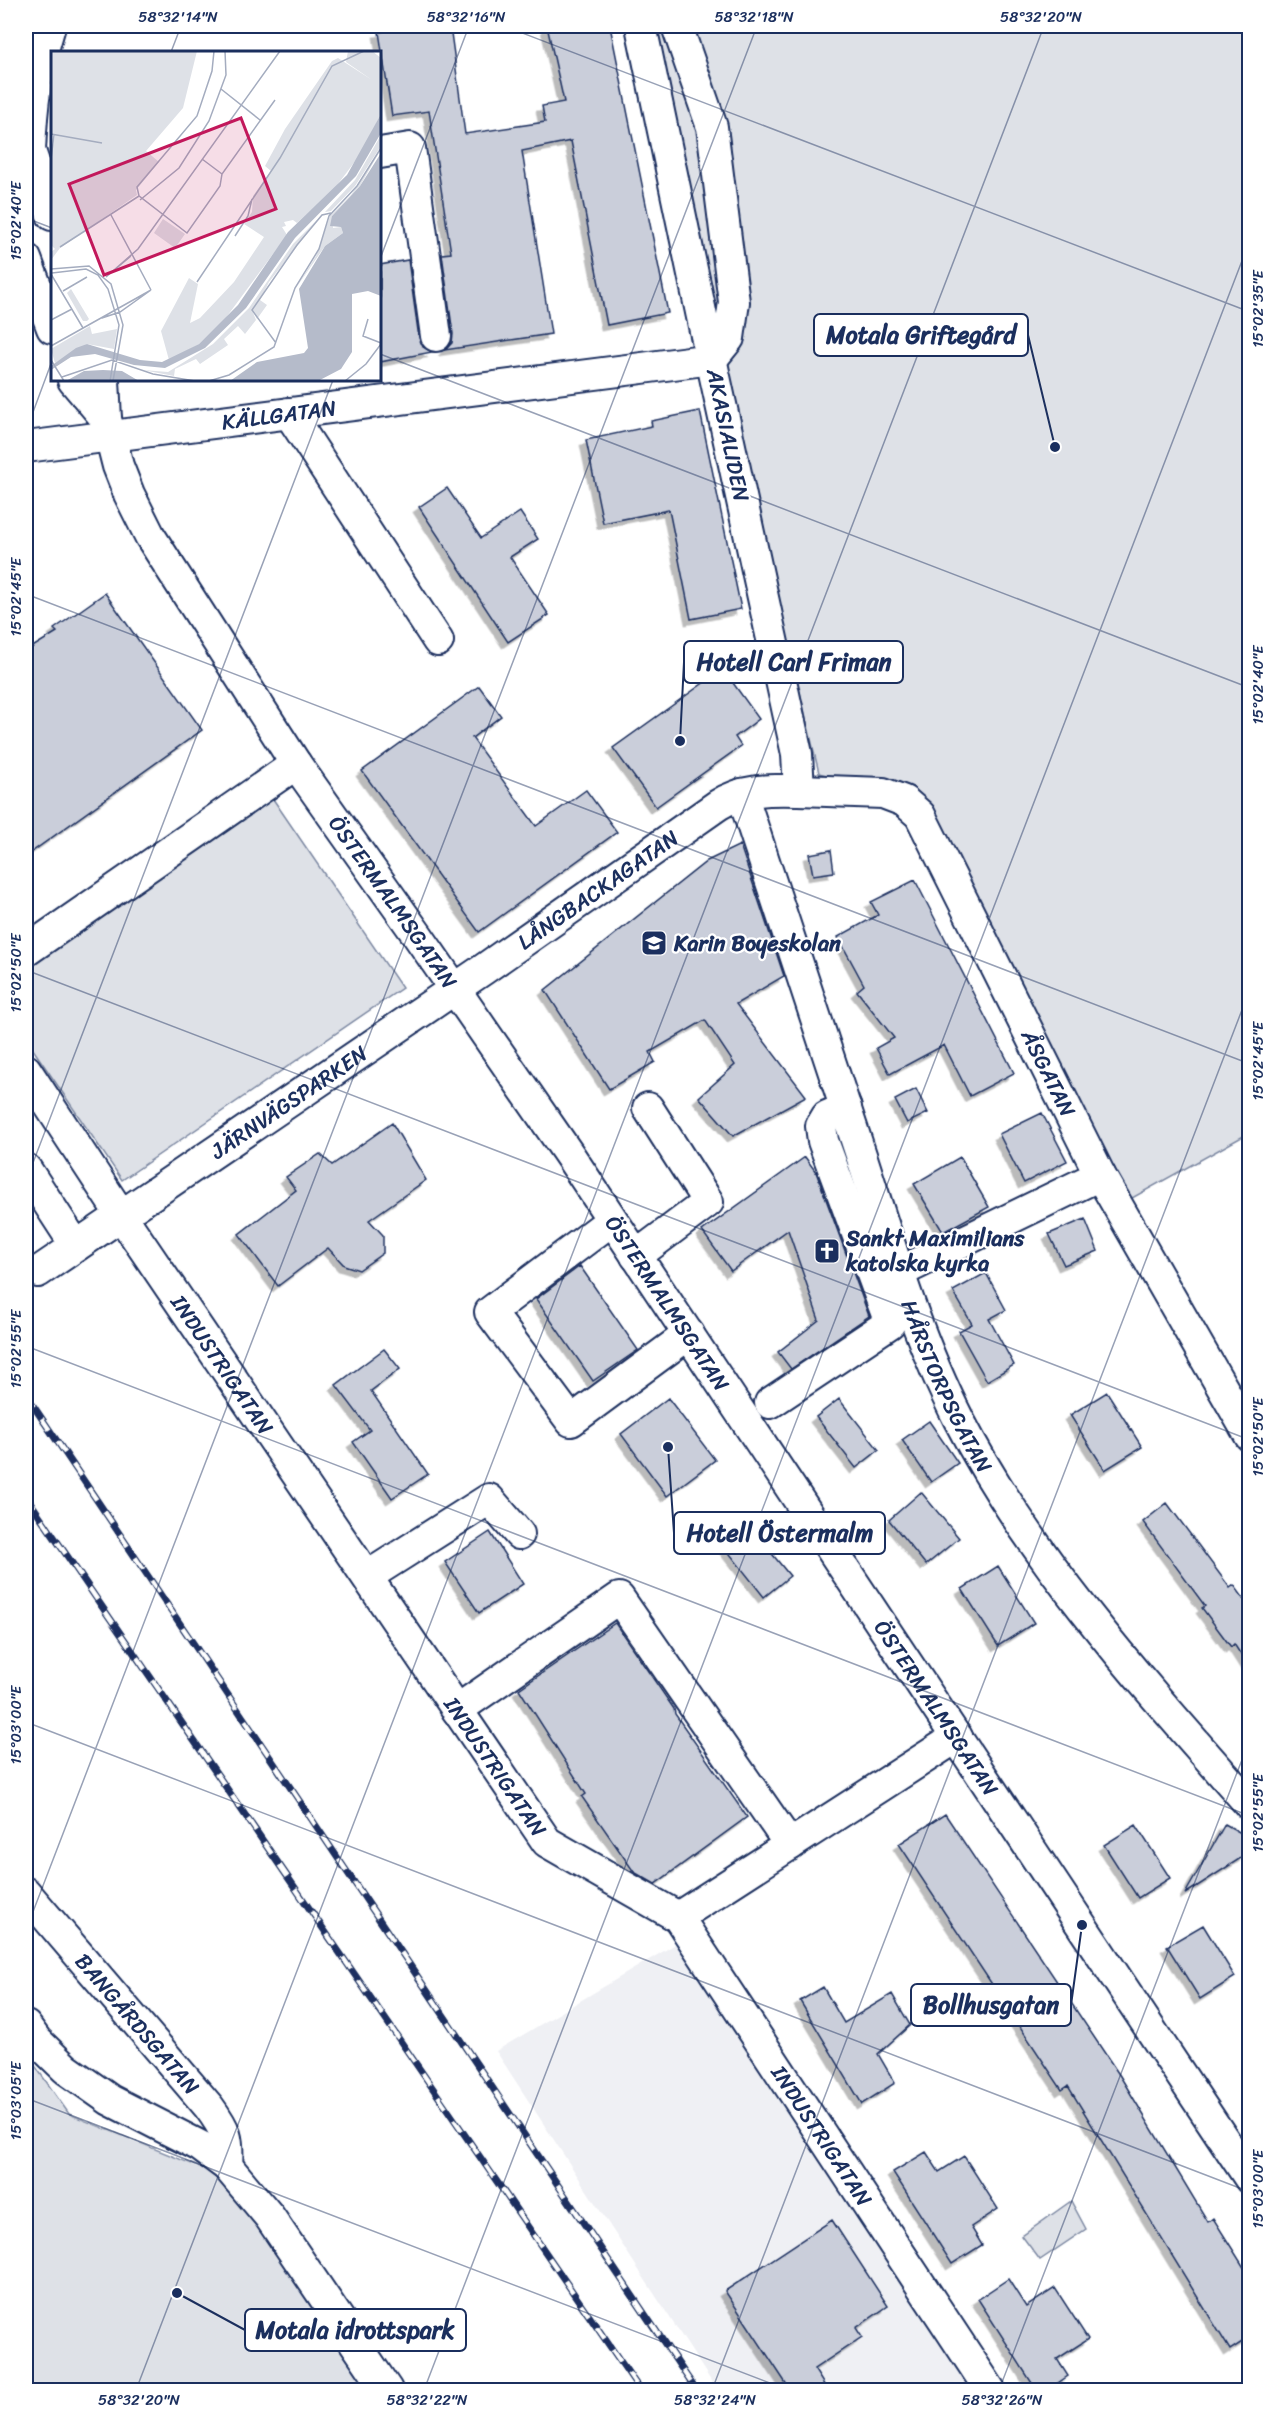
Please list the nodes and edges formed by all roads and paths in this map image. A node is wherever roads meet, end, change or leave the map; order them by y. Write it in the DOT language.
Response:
graph roads {
  1 [pos="50,26"];
  2 [pos="641,26"];
  3 [pos="677,26"];
  4 [pos="28,145"];
  5 [pos="381,153"];
  6 [pos="51,212"];
  7 [pos="26,259"];
  8 [pos="51,325"];
  9 [pos="436,336"];
  10 [pos="712,359"];
  11 [pos="74,381"];
  12 [pos="104,381"];
  13 [pos="353,392"];
  14 [pos="289,413"];
  15 [pos="108,428"];
  16 [pos="26,447"];
  17 [pos="438,641"];
  18 [pos="296,764"];
  19 [pos="799,790"];
  20 [pos="742,794"];
  21 [pos="26,951"];
  22 [pos="455,989"];
  23 [pos="26,1071"];
  24 [pos="648,1108"];
  25 [pos="846,1108"];
  26 [pos="26,1169"];
  27 [pos="1100,1175"];
  28 [pos="121,1215"];
  29 [pos="612,1220"];
  30 [pos="76,1245"];
  31 [pos="636,1256"];
  32 [pos="38,1272"];
  33 [pos="900,1272"];
  34 [pos="689,1334"];
  35 [pos="770,1403"];
  36 [pos="1250,1436"];
  37 [pos="519,1534"];
  38 [pos="368,1576"];
  39 [pos="457,1710"];
  40 [pos="957,1737"];
  41 [pos="1250,1805"];
  42 [pos="790,1845"];
  43 [pos="26,1893"];
  44 [pos="678,1917"];
  45 [pos="26,2026"];
  46 [pos="227,2166"];
  47 [pos="1250,2179"];
  48 [pos="387,2391"];
  49 [pos="990,2391"];
  1 -- 4 [label="street"];
  2 -- 10 [label="street, AKASIALIDEN"];
  3 -- 10 [label="street"];
  4 -- 6 [label="street"];
  5 -- 9 [label="street"];
  7 -- 8 [label="street"];
  10 -- 13 [label="street, KÄLLGATAN"];
  10 -- 19 [label="street, AKASIALIDEN"];
  11 -- 15 [label="street, ÖSTERMALMSGATAN"];
  12 -- 15 [label="street, ÖSTERMALMSGATAN"];
  13 -- 14 [label="street, KÄLLGATAN"];
  14 -- 15 [label="street, KÄLLGATAN"];
  14 -- 17 [label="street"];
  15 -- 16 [label="street, KÄLLGATAN"];
  15 -- 18 [label="street, ÖSTERMALMSGATAN"];
  18 -- 21 [label="street"];
  18 -- 22 [label="street, ÖSTERMALMSGATAN"];
  19 -- 20 [label="street"];
  19 -- 27 [label="street, ÅSGATAN"];
  20 -- 22 [label="street, LÅNGBACKAGATAN"];
  20 -- 25 [label="street, HÅRSTORPSGATAN"];
  22 -- 28 [label="street, JÄRNVÄGSPARKEN"];
  22 -- 29 [label="street, ÖSTERMALMSGATAN"];
  23 -- 28 [label="street"];
  24 -- 31 [label="street"];
  25 -- 33 [label="street, HÅRSTORPSGATAN"];
  25 -- 35 [label="street"];
  26 -- 30 [label="street"];
  27 -- 33 [label="street"];
  27 -- 36 [label="street, ÅSGATAN"];
  28 -- 30 [label="street, JÄRNVÄGSPARKEN"];
  28 -- 38 [label="street, INDUSTRIGATAN"];
  29 -- 31 [label="street, ÖSTERMALMSGATAN"];
  29 -- 34 [label="street"];
  30 -- 32 [label="street, JÄRNVÄGSPARKEN"];
  31 -- 34 [label="street, ÖSTERMALMSGATAN"];
  33 -- 41 [label="street, HÅRSTORPSGATAN"];
  34 -- 40 [label="street, ÖSTERMALMSGATAN"];
  37 -- 38 [label="street"];
  38 -- 39 [label="street, INDUSTRIGATAN"];
  39 -- 42 [label="street"];
  39 -- 44 [label="street, INDUSTRIGATAN"];
  40 -- 42 [label="street"];
  40 -- 47 [label="street, ÖSTERMALMSGATAN"];
  42 -- 44 [label="street"];
  43 -- 46 [label="street, BANGÅRDSGATAN"];
  44 -- 49 [label="street, INDUSTRIGATAN"];
  45 -- 46 [label="street"];
  46 -- 48 [label="street"];
}
